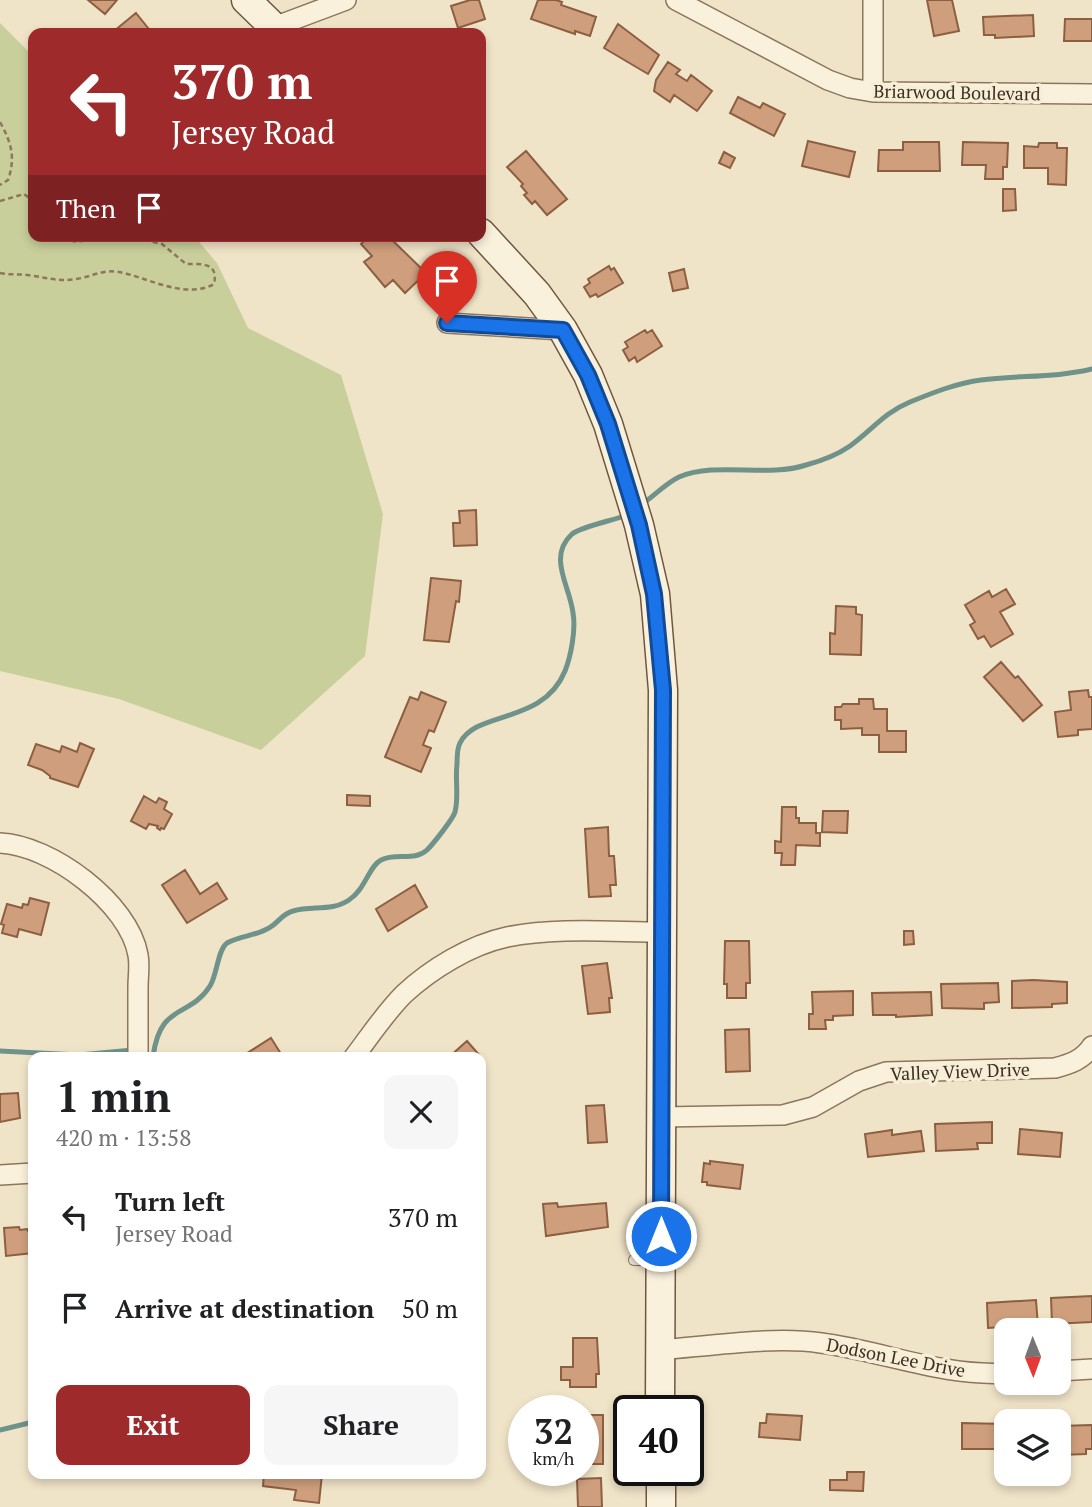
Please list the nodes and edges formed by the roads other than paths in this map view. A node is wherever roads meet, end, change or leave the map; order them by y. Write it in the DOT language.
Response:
graph roads {
  1 [pos="246,0"];
  2 [pos="346,0"];
  3 [pos="676,0"];
  4 [pos="873,0"];
  5 [pos="275,28"];
  6 [pos="282,28"];
  7 [pos="873,92"];
  8 [pos="1092,94"];
  9 [pos="486,238"];
  10 [pos="447,323"];
  11 [pos="563,330"];
  12 [pos="0,843"];
  13 [pos="662,932"];
  14 [pos="1092,1046"];
  15 [pos="138,1052"];
  16 [pos="358,1052"];
  17 [pos="661,1117"];
  18 [pos="28,1173"];
  19 [pos="0,1175"];
  20 [pos="660,1350"];
  21 [pos="1092,1369"];
  22 [pos="1071,1370"];
  23 [pos="994,1372"];
  24 [pos="660,1395"];
  25 [pos="661,1486"];
  26 [pos="661,1507"];
  1 -- 5 [label="street"];
  2 -- 6 [label="street"];
  3 -- 7 [label="street, Briarwood Boulevard"];
  4 -- 7 [label="street"];
  7 -- 8 [label="street, Briarwood Boulevard"];
  9 -- 11 [label="street"];
  10 -- 11 [label="street"];
  11 -- 13 [label="street"];
  12 -- 15 [label="street"];
  13 -- 16 [label="street"];
  13 -- 17 [label="street"];
  14 -- 17 [label="street, Valley View Drive"];
  17 -- 20 [label="street"];
  18 -- 19 [label="street"];
  20 -- 23 [label="street, Dodson Lee Drive"];
  20 -- 24 [label="street"];
  21 -- 22 [label="street"];
  25 -- 26 [label="street"];
}
